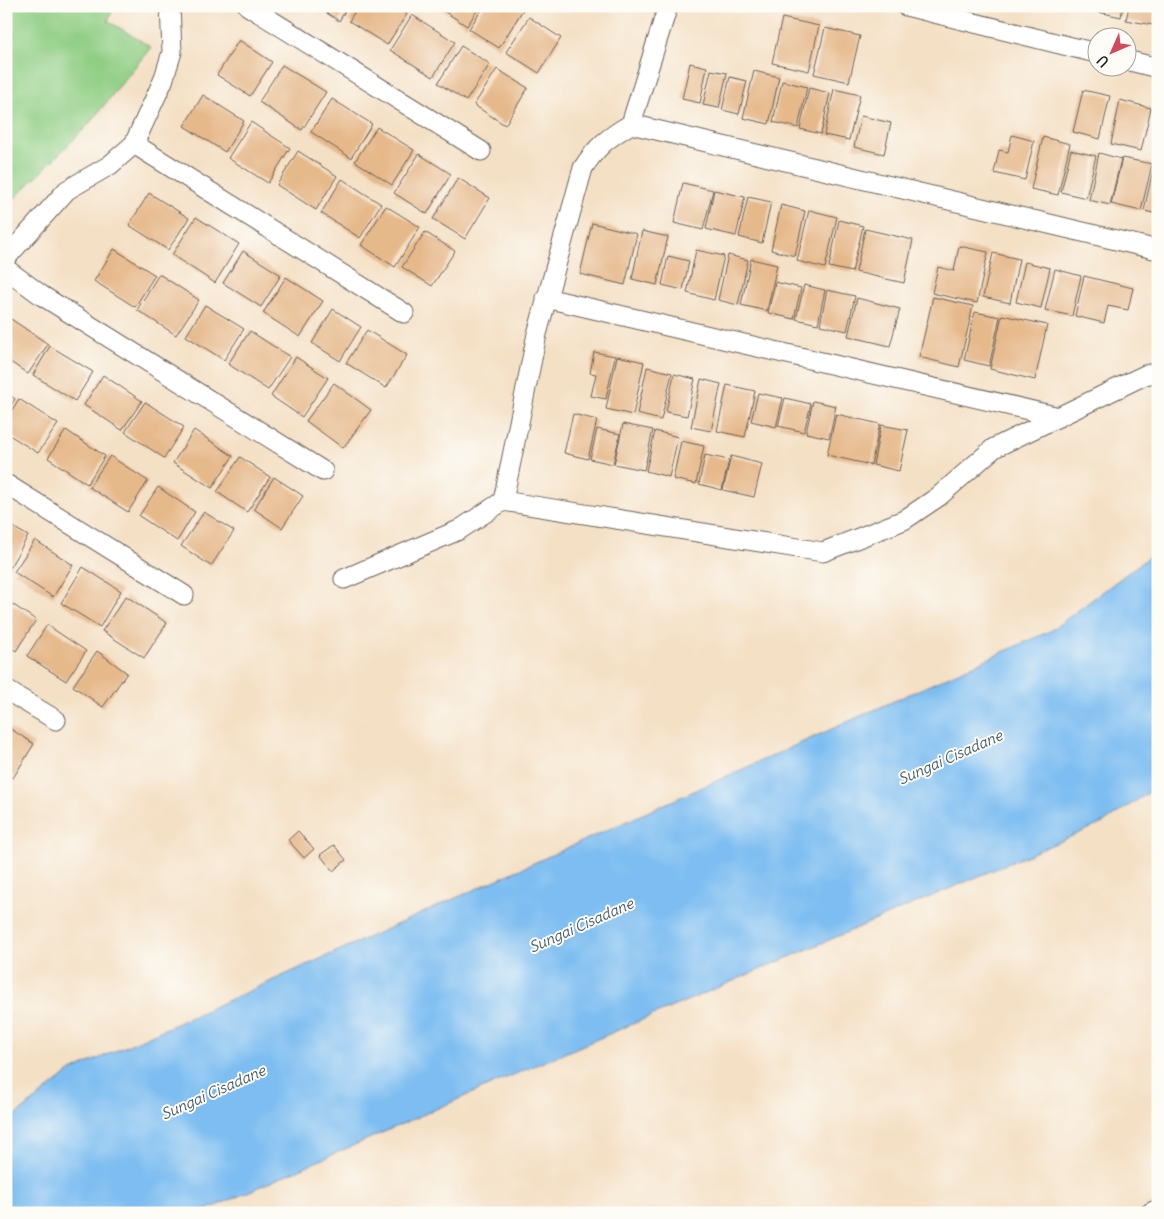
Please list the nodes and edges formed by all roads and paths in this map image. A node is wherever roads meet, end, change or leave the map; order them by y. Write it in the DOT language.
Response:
graph roads {
  1 [pos="170,6"];
  2 [pos="248,6"];
  3 [pos="668,6"];
  4 [pos="906,6"];
  5 [pos="1086,51"];
  6 [pos="1136,62"];
  7 [pos="1158,68"];
  8 [pos="631,124"];
  9 [pos="134,144"];
  10 [pos="481,151"];
  11 [pos="1158,250"];
  12 [pos="6,258"];
  13 [pos="6,269"];
  14 [pos="546,298"];
  15 [pos="404,314"];
  16 [pos="1158,372"];
  17 [pos="1059,417"];
  18 [pos="323,471"];
  19 [pos="6,484"];
  20 [pos="503,501"];
  21 [pos="344,579"];
  22 [pos="184,595"];
  23 [pos="6,690"];
  24 [pos="56,720"];
  25 [pos="1158,1209"];
  26 [pos="1150,1213"];
  1 -- 9 [label="street"];
  2 -- 10 [label="street"];
  3 -- 8 [label="street"];
  4 -- 5 [label="street"];
  6 -- 7 [label="street"];
  8 -- 11 [label="street"];
  8 -- 14 [label="street"];
  9 -- 12 [label="street"];
  9 -- 15 [label="street"];
  13 -- 18 [label="street"];
  14 -- 17 [label="street"];
  14 -- 20 [label="street"];
  16 -- 17 [label="street"];
  17 -- 20 [label="street"];
  19 -- 22 [label="street"];
  20 -- 21 [label="street"];
  23 -- 24 [label="street"];
  25 -- 26 [label="street"];
}
